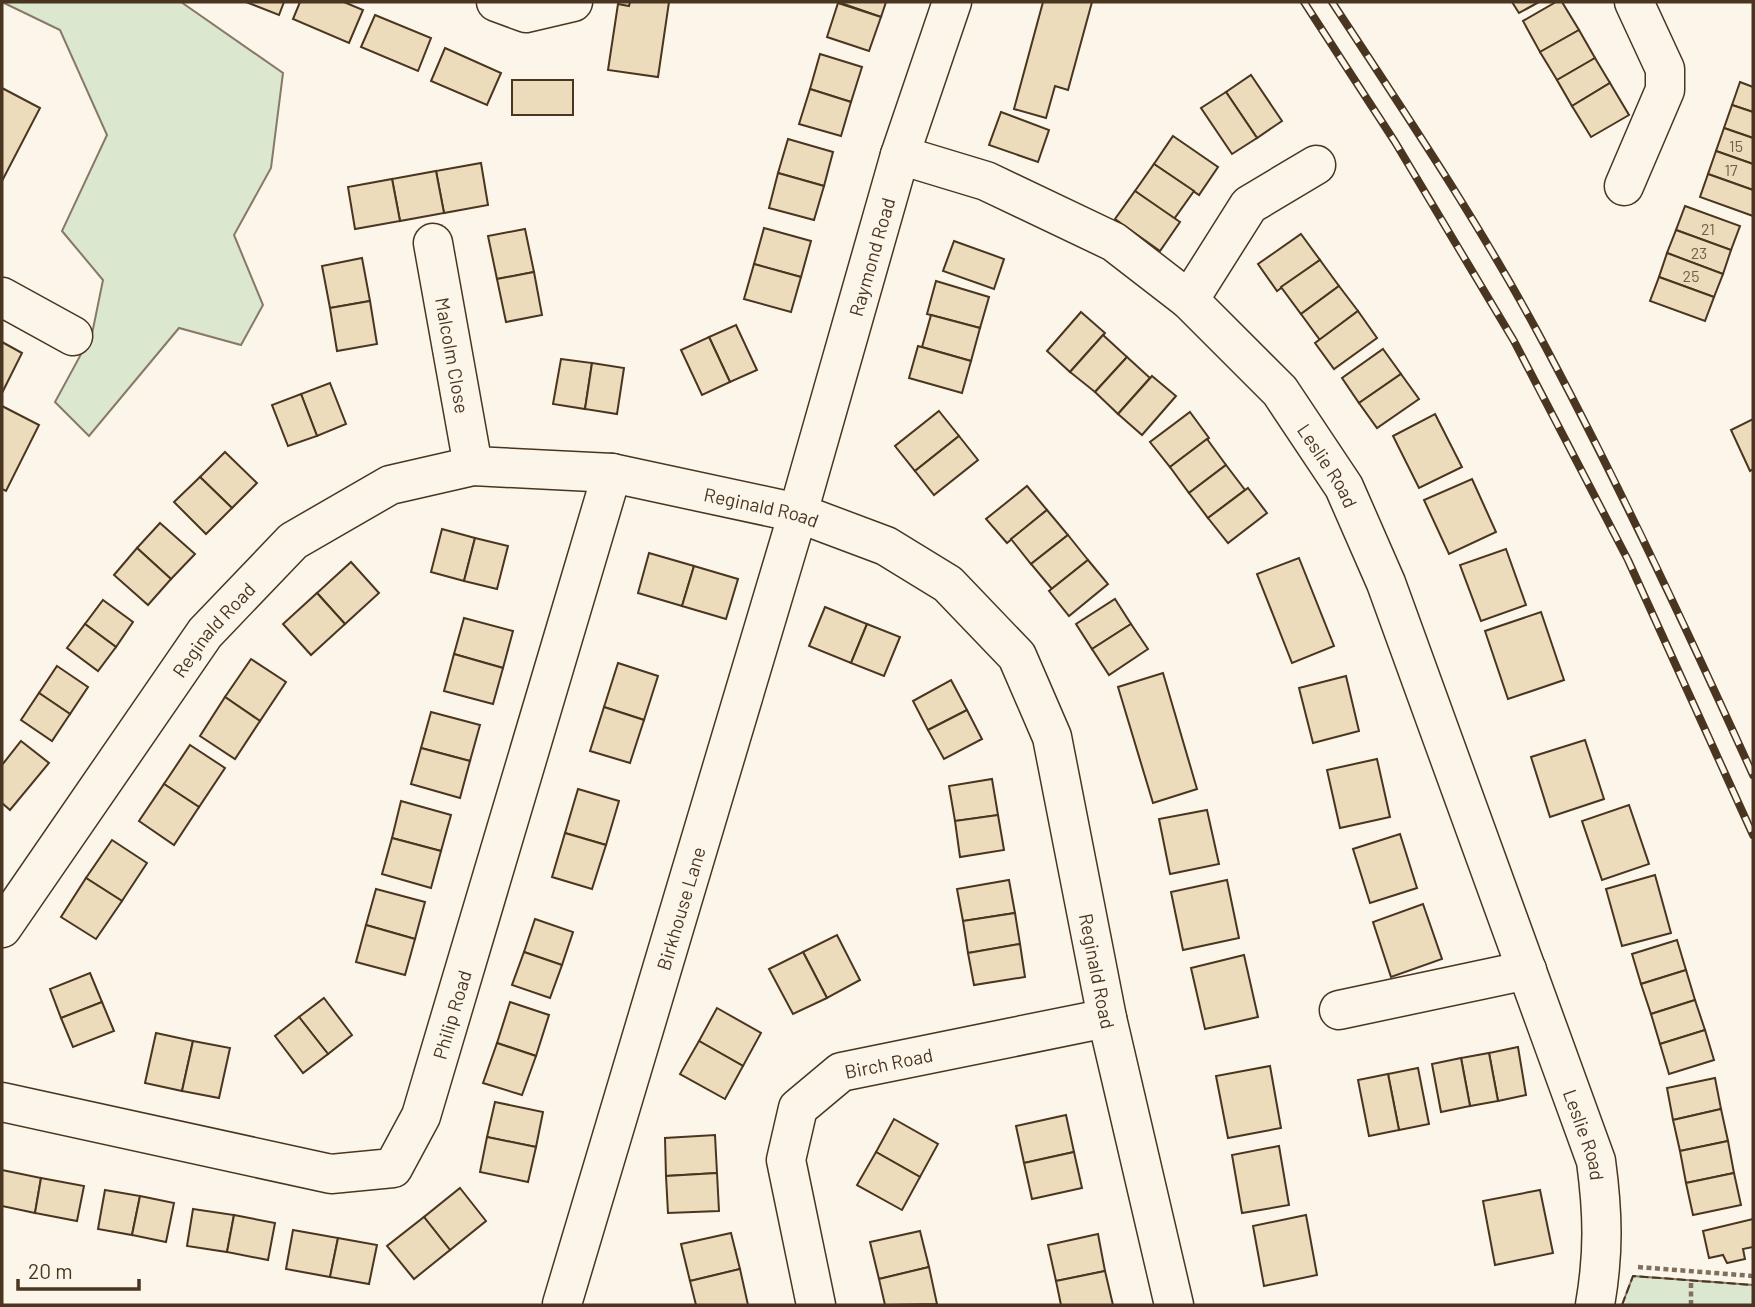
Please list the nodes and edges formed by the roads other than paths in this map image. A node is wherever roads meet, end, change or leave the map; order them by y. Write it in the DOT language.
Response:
graph roads {
  1 [pos="496,2"];
  2 [pos="573,2"];
  3 [pos="952,2"];
  4 [pos="1634,2"];
  5 [pos="900,155"];
  6 [pos="1316,165"];
  7 [pos="1624,186"];
  8 [pos="433,243"];
  9 [pos="2,297"];
  10 [pos="1189,300"];
  11 [pos="73,337"];
  12 [pos="473,466"];
  13 [pos="612,473"];
  14 [pos="798,513"];
  15 [pos="2,928"];
  16 [pos="1527,970"];
  17 [pos="1339,1010"];
  18 [pos="1107,1018"];
  19 [pos="2,1102"];
  20 [pos="562,1304"];
  21 [pos="816,1305"];
  22 [pos="1174,1305"];
  23 [pos="1595,1305"];
  1 -- 2 [label="street"];
  3 -- 5 [label="street, Raymond Road"];
  4 -- 7 [label="street"];
  5 -- 10 [label="street, Leslie Road"];
  5 -- 14 [label="street, Raymond Road"];
  6 -- 10 [label="street"];
  8 -- 12 [label="street, Malcolm Close"];
  9 -- 11 [label="street"];
  10 -- 16 [label="street, Leslie Road"];
  12 -- 13 [label="street, Reginald Road"];
  12 -- 15 [label="street, Reginald Road"];
  13 -- 14 [label="street, Reginald Road"];
  13 -- 19 [label="street, Philip Road"];
  14 -- 18 [label="street, Reginald Road"];
  14 -- 20 [label="street, Birkhouse Lane"];
  16 -- 17 [label="street"];
  16 -- 23 [label="street, Leslie Road"];
  18 -- 21 [label="street, Birch Road"];
  18 -- 22 [label="street, Reginald Road"];
}
